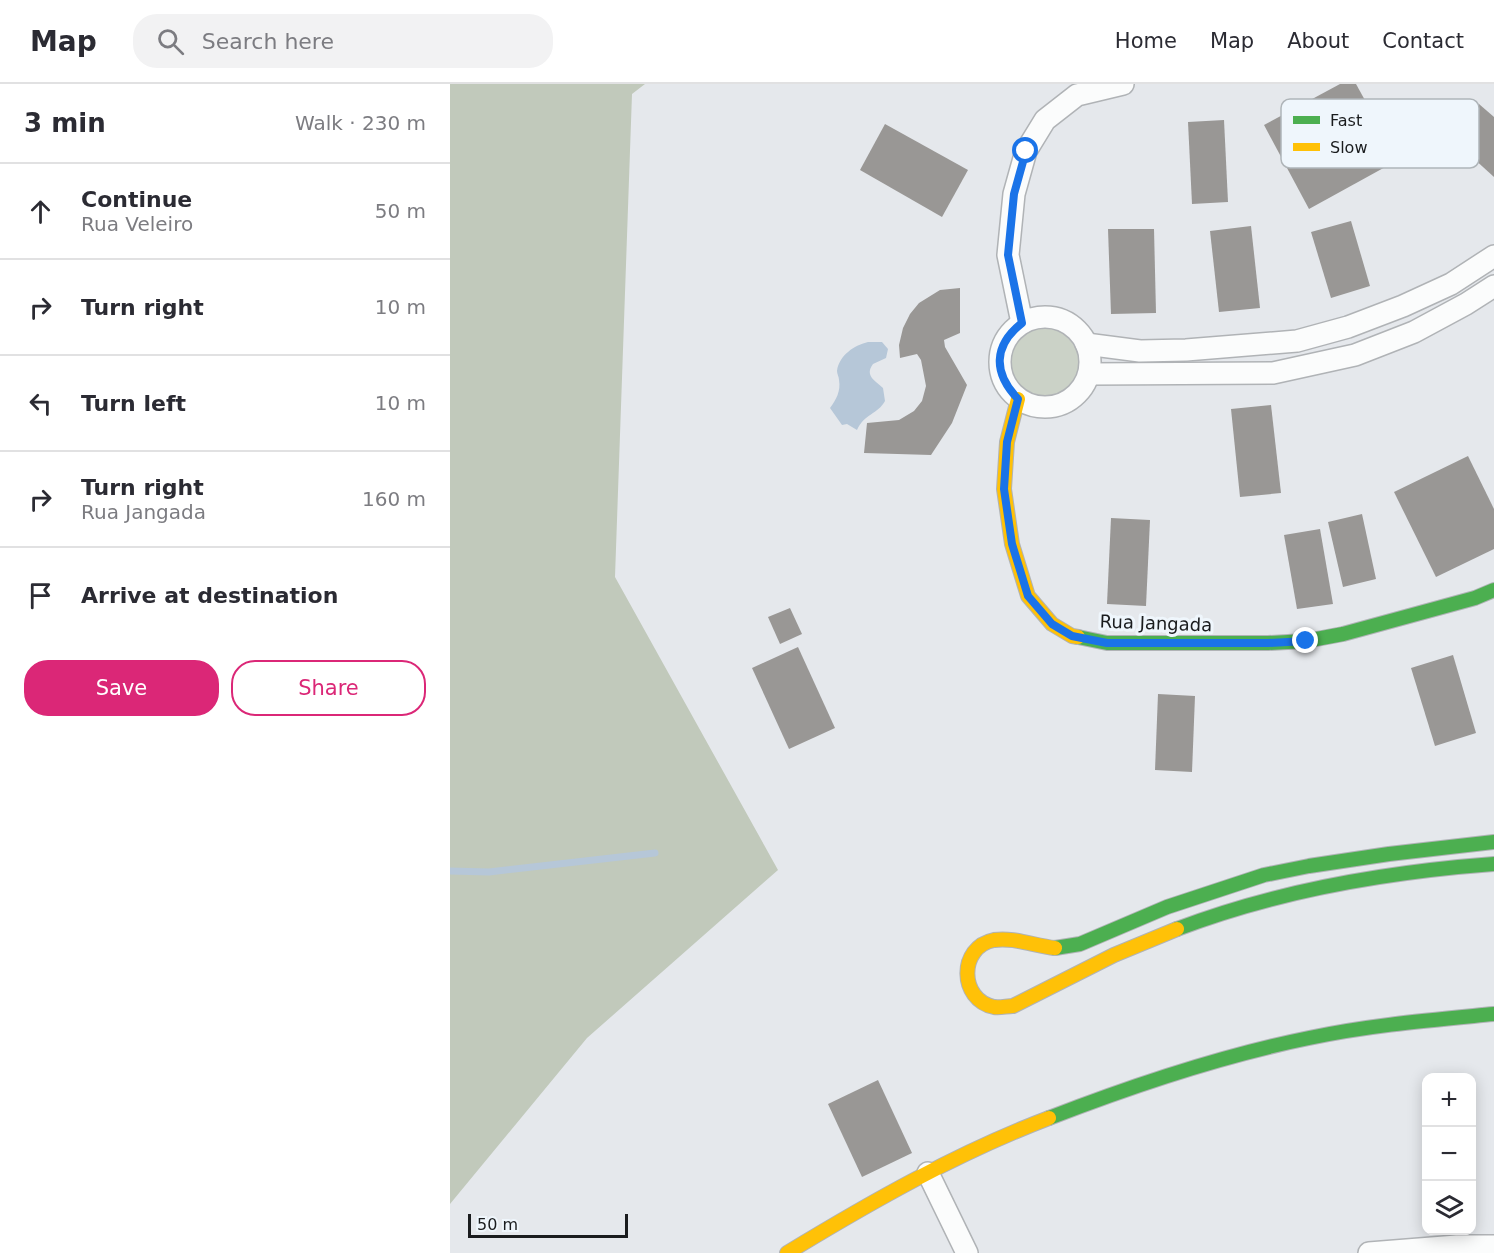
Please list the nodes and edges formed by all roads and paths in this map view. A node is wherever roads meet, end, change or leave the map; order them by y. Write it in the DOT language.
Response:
graph roads {
  1 [pos="1123,84"];
  2 [pos="1494,256"];
  3 [pos="1494,286"];
  4 [pos="1022,323"];
  5 [pos="1086,344"];
  6 [pos="1089,374"];
  7 [pos="1018,399"];
  8 [pos="1494,590"];
  9 [pos="1494,842"];
  10 [pos="1494,864"];
  11 [pos="1494,1014"];
  12 [pos="928,1173"];
  13 [pos="1494,1246"];
  14 [pos="787,1253"];
  15 [pos="967,1253"];
  16 [pos="1369,1253"];
  1 -- 4 [label="street"];
  2 -- 5 [label="street"];
  3 -- 6 [label="street"];
  4 -- 5 [label="street"];
  4 -- 7 [label="street"];
  5 -- 6 [label="street"];
  6 -- 7 [label="street"];
  7 -- 8 [label="street, Rua Jangada"];
  9 -- 10 [label="street"];
  11 -- 12 [label="street"];
  12 -- 14 [label="street"];
  12 -- 15 [label="street"];
  13 -- 16 [label="street"];
}
